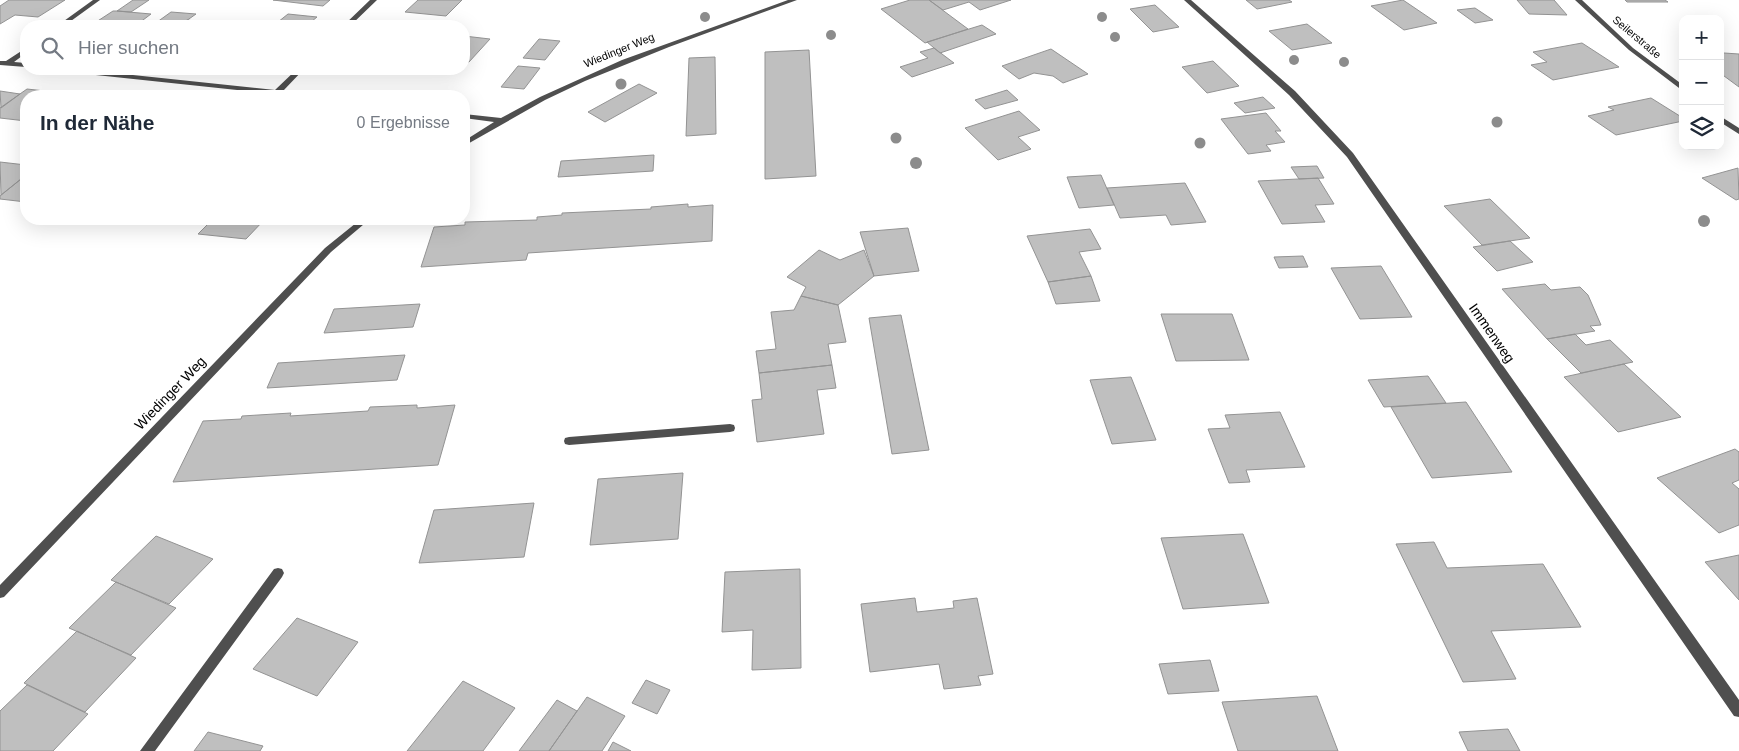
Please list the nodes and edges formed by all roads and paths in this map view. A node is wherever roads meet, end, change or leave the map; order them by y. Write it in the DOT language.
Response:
graph roads {
  1 [pos="97,0"];
  2 [pos="374,0"];
  3 [pos="794,0"];
  4 [pos="1187,0"];
  5 [pos="1578,0"];
  6 [pos="69,20"];
  7 [pos="352,20"];
  8 [pos="20,54"];
  9 [pos="4,63"];
  10 [pos="20,64"];
  11 [pos="115,75"];
  12 [pos="295,75"];
  13 [pos="1679,86"];
  14 [pos="258,90"];
  15 [pos="279,90"];
  16 [pos="470,117"];
  17 [pos="500,120"];
  18 [pos="1724,121"];
  19 [pos="1739,132"];
  20 [pos="470,140"];
  21 [pos="359,225"];
  22 [pos="730,428"];
  23 [pos="569,441"];
  24 [pos="278,573"];
  25 [pos="0,593"];
  26 [pos="1739,711"];
  27 [pos="147,751"];
  1 -- 6 [label="street"];
  2 -- 7 [label="street"];
  3 -- 17 [label="street, Wiedinger Weg"];
  4 -- 26 [label="street, Immenweg"];
  5 -- 13 [label="street, Seilerstraße"];
  8 -- 9 [label="street"];
  9 -- 10 [label="street"];
  11 -- 14 [label="street"];
  12 -- 15 [label="street"];
  16 -- 17 [label="street"];
  17 -- 20 [label="street, Wiedinger Weg"];
  18 -- 19 [label="street"];
  21 -- 25 [label="street, Wiedinger Weg"];
  22 -- 23 [label="street"];
  24 -- 27 [label="street"];
}
